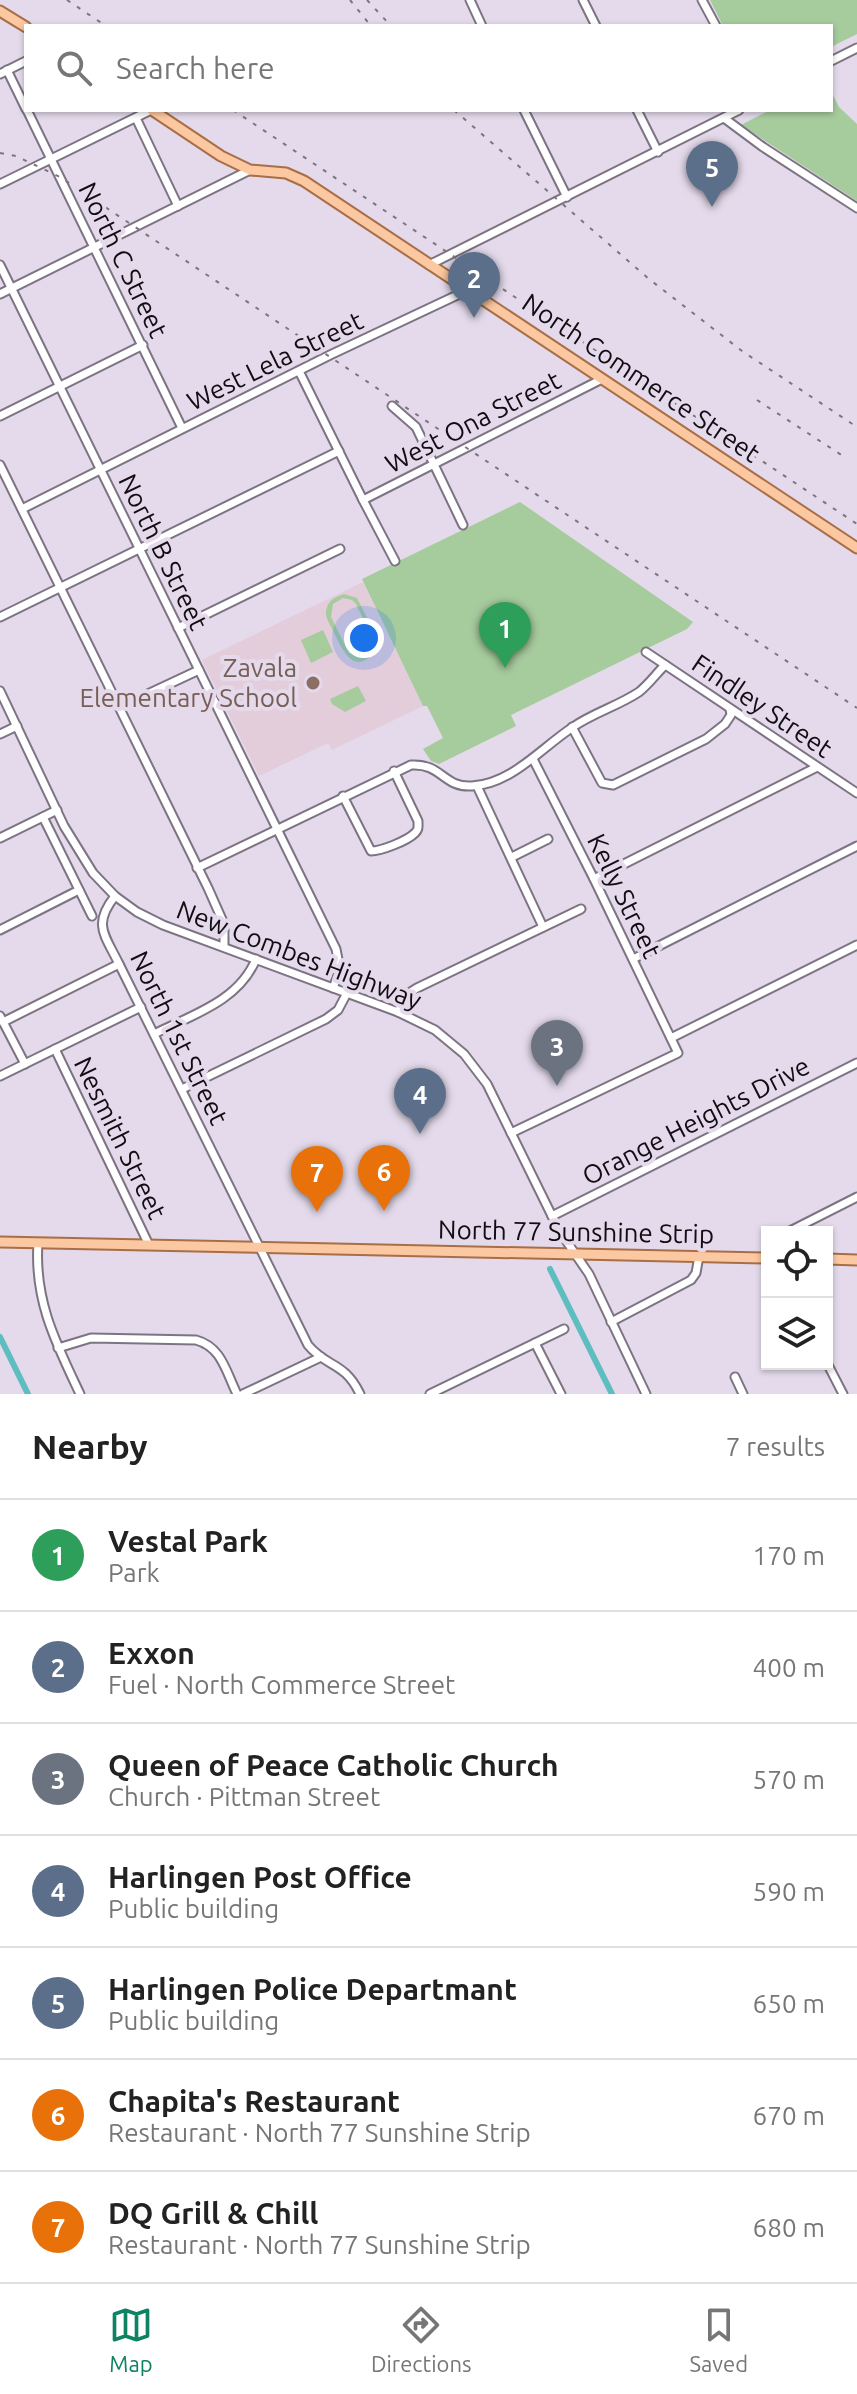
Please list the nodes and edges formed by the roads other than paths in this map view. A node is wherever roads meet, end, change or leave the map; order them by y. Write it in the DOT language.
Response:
graph roads {
  1 [pos="470,0"];
  2 [pos="583,0"];
  3 [pos="702,0"];
  4 [pos="0,11"];
  5 [pos="481,24"];
  6 [pos="595,24"];
  7 [pos="715,24"];
  8 [pos="24,26"];
  9 [pos="857,48"];
  10 [pos="833,60"];
  11 [pos="24,62"];
  12 [pos="4,72"];
  13 [pos="24,106"];
  14 [pos="28,112"];
  15 [pos="147,112"];
  16 [pos="154,112"];
  17 [pos="525,112"];
  18 [pos="638,112"];
  19 [pos="735,112"];
  20 [pos="136,118"];
  21 [pos="724,118"];
  22 [pos="658,152"];
  23 [pos="51,159"];
  24 [pos="250,170"];
  25 [pos="0,184"];
  26 [pos="567,197"];
  27 [pos="178,206"];
  28 [pos="857,208"];
  29 [pos="95,247"];
  30 [pos="0,265"];
  31 [pos="429,265"];
  32 [pos="11,288"];
  33 [pos="468,290"];
  34 [pos="0,294"];
  35 [pos="143,345"];
  36 [pos="299,371"];
  37 [pos="602,379"];
  38 [pos="60,387"];
  39 [pos="392,406"];
  40 [pos="0,416"];
  41 [pos="182,428"];
  42 [pos="339,451"];
  43 [pos="0,465"];
  44 [pos="433,465"];
  45 [pos="100,469"];
  46 [pos="363,500"];
  47 [pos="22,509"];
  48 [pos="463,525"];
  49 [pos="857,548"];
  50 [pos="139,549"];
  51 [pos="340,549"];
  52 [pos="395,561"];
  53 [pos="60,588"];
  54 [pos="0,617"];
  55 [pos="178,628"];
  56 [pos="646,652"];
  57 [pos="665,665"];
  58 [pos="199,670"];
  59 [pos="0,691"];
  60 [pos="120,707"];
  61 [pos="730,709"];
  62 [pos="17,726"];
  63 [pos="572,727"];
  64 [pos="0,734"];
  65 [pos="533,759"];
  66 [pos="817,767"];
  67 [pos="394,771"];
  68 [pos="477,786"];
  69 [pos="857,793"];
  70 [pos="343,796"];
  71 [pos="57,810"];
  72 [pos="43,817"];
  73 [pos="277,828"];
  74 [pos="0,838"];
  75 [pos="548,839"];
  76 [pos="857,846"];
  77 [pos="512,857"];
  78 [pos="197,868"];
  79 [pos="594,879"];
  80 [pos="79,890"];
  81 [pos="115,896"];
  82 [pos="581,909"];
  83 [pos="92,916"];
  84 [pos="543,927"];
  85 [pos="0,930"];
  86 [pos="857,945"];
  87 [pos="224,946"];
  88 [pos="256,959"];
  89 [pos="633,959"];
  90 [pos="119,964"];
  91 [pos="333,988"];
  92 [pos="347,993"];
  93 [pos="141,1007"];
  94 [pos="398,1012"];
  95 [pos="1,1019"];
  96 [pos="154,1034"];
  97 [pos="671,1038"];
  98 [pos="55,1049"];
  99 [pos="857,1063"];
  100 [pos="25,1064"];
  101 [pos="0,1076"];
  102 [pos="182,1089"];
  103 [pos="511,1133"];
  104 [pos="857,1197"];
  105 [pos="552,1216"];
  106 [pos="800,1226"];
  107 [pos="0,1242"];
  108 [pos="38,1243"];
  109 [pos="149,1245"];
  110 [pos="259,1246"];
  111 [pos="575,1255"];
  112 [pos="699,1256"];
  113 [pos="761,1258"];
  114 [pos="833,1259"];
  115 [pos="857,1260"];
  116 [pos="611,1322"];
  117 [pos="564,1329"];
  118 [pos="535,1343"];
  119 [pos="58,1348"];
  120 [pos="321,1357"];
  121 [pos="831,1370"];
  122 [pos="735,1377"];
  123 [pos="80,1394"];
  124 [pos="237,1394"];
  125 [pos="243,1394"];
  126 [pos="360,1394"];
  127 [pos="430,1394"];
  128 [pos="561,1394"];
  129 [pos="646,1394"];
  130 [pos="743,1394"];
  131 [pos="843,1394"];
  1 -- 5 [label="street"];
  2 -- 6 [label="street"];
  3 -- 7 [label="street"];
  4 -- 8 [label="main road"];
  9 -- 10 [label="street"];
  11 -- 12 [label="street"];
  12 -- 13 [label="street, North C Street"];
  14 -- 23 [label="street, North C Street"];
  15 -- 20 [label="street"];
  16 -- 24 [label="main road, North Commerce Street"];
  17 -- 26 [label="street"];
  18 -- 22 [label="street"];
  19 -- 21 [label="street"];
  20 -- 23 [label="street"];
  20 -- 27 [label="street"];
  21 -- 22 [label="street"];
  21 -- 28 [label="street"];
  22 -- 26 [label="street"];
  23 -- 25 [label="street"];
  23 -- 29 [label="street, North C Street"];
  24 -- 27 [label="street"];
  24 -- 31 [label="main road, North Commerce Street"];
  26 -- 31 [label="street"];
  27 -- 29 [label="street"];
  29 -- 32 [label="street"];
  29 -- 35 [label="street, North C Street"];
  30 -- 32 [label="street, North B Street"];
  31 -- 33 [label="main road, North Commerce Street"];
  32 -- 34 [label="street"];
  32 -- 38 [label="street, North B Street"];
  33 -- 36 [label="street, West Lela Street"];
  33 -- 37 [label="main road, North Commerce Street"];
  35 -- 38 [label="street"];
  35 -- 41 [label="street, North C Street"];
  36 -- 41 [label="street, West Lela Street"];
  36 -- 42 [label="street"];
  37 -- 44 [label="street, West Ona Street"];
  37 -- 49 [label="main road, North Commerce Street"];
  38 -- 40 [label="street"];
  38 -- 45 [label="street, North B Street"];
  39 -- 44 [label="street"];
  41 -- 45 [label="street, West Lela Street"];
  42 -- 46 [label="street"];
  42 -- 50 [label="street"];
  43 -- 47 [label="street"];
  44 -- 46 [label="street, West Ona Street"];
  44 -- 48 [label="street"];
  45 -- 47 [label="street, West Lela Street"];
  45 -- 50 [label="street, North B Street"];
  46 -- 52 [label="street"];
  47 -- 53 [label="street"];
  50 -- 53 [label="street"];
  50 -- 55 [label="street, North B Street"];
  51 -- 55 [label="street"];
  53 -- 54 [label="street"];
  53 -- 60 [label="street"];
  55 -- 58 [label="street, North B Street"];
  56 -- 57 [label="street, Findley Street"];
  57 -- 61 [label="street, Findley Street"];
  57 -- 63 [label="street"];
  58 -- 60 [label="street"];
  58 -- 73 [label="street, North B Street"];
  59 -- 62 [label="street"];
  60 -- 78 [label="street"];
  61 -- 63 [label="street"];
  61 -- 66 [label="street, Findley Street"];
  62 -- 64 [label="street"];
  62 -- 71 [label="street"];
  63 -- 65 [label="street"];
  65 -- 68 [label="street"];
  65 -- 79 [label="street, Kelly Street"];
  66 -- 69 [label="street, Findley Street"];
  66 -- 79 [label="street"];
  67 -- 68 [label="street"];
  67 -- 70 [label="street"];
  67 -- 70 [label="street"];
  68 -- 77 [label="street"];
  70 -- 73 [label="street"];
  71 -- 72 [label="street"];
  71 -- 81 [label="street"];
  72 -- 74 [label="street"];
  72 -- 80 [label="street"];
  73 -- 78 [label="street"];
  73 -- 91 [label="street, North B Street"];
  75 -- 77 [label="street"];
  76 -- 89 [label="street"];
  77 -- 84 [label="street"];
  78 -- 87 [label="street"];
  79 -- 89 [label="street, Kelly Street"];
  80 -- 83 [label="street"];
  80 -- 85 [label="street"];
  81 -- 87 [label="street, New Combes Highway"];
  81 -- 90 [label="street, North 1st Street"];
  82 -- 84 [label="street"];
  84 -- 94 [label="street"];
  86 -- 97 [label="street"];
  87 -- 88 [label="street, New Combes Highway"];
  88 -- 91 [label="street, New Combes Highway"];
  88 -- 96 [label="street"];
  89 -- 97 [label="street, Kelly Street"];
  90 -- 93 [label="street, North 1st Street"];
  90 -- 95 [label="street"];
  91 -- 92 [label="street, New Combes Highway"];
  92 -- 94 [label="street, New Combes Highway"];
  92 -- 102 [label="street"];
  93 -- 96 [label="street, North 1st Street"];
  93 -- 98 [label="street"];
  94 -- 103 [label="street, New Combes Highway"];
  95 -- 100 [label="street"];
  96 -- 102 [label="street, North 1st Street"];
  97 -- 103 [label="street, Kelly Street"];
  98 -- 100 [label="street"];
  98 -- 109 [label="street, Nesmith Street"];
  99 -- 105 [label="street, Orange Heights Drive"];
  100 -- 101 [label="street"];
  102 -- 110 [label="street, North 1st Street"];
  103 -- 105 [label="street, New Combes Highway"];
  104 -- 106 [label="street"];
  105 -- 111 [label="street, New Combes Highway"];
  107 -- 108 [label="main road, North 77 Sunshine Strip"];
  108 -- 109 [label="main road, North 77 Sunshine Strip"];
  108 -- 119 [label="street"];
  109 -- 110 [label="main road, North 77 Sunshine Strip"];
  110 -- 111 [label="main road, North 77 Sunshine Strip"];
  110 -- 120 [label="street, North 1st Street"];
  111 -- 112 [label="main road, North 77 Sunshine Strip"];
  111 -- 116 [label="street, New Combes Highway"];
  112 -- 113 [label="main road, North 77 Sunshine Strip"];
  112 -- 116 [label="street"];
  114 -- 115 [label="main road"];
  116 -- 129 [label="street, New Combes Highway"];
  117 -- 118 [label="street"];
  118 -- 127 [label="street"];
  118 -- 128 [label="street"];
  119 -- 123 [label="street"];
  119 -- 124 [label="street"];
  120 -- 125 [label="street"];
  120 -- 126 [label="street, North 1st Street"];
  121 -- 131 [label="street"];
  122 -- 130 [label="street"];
}
